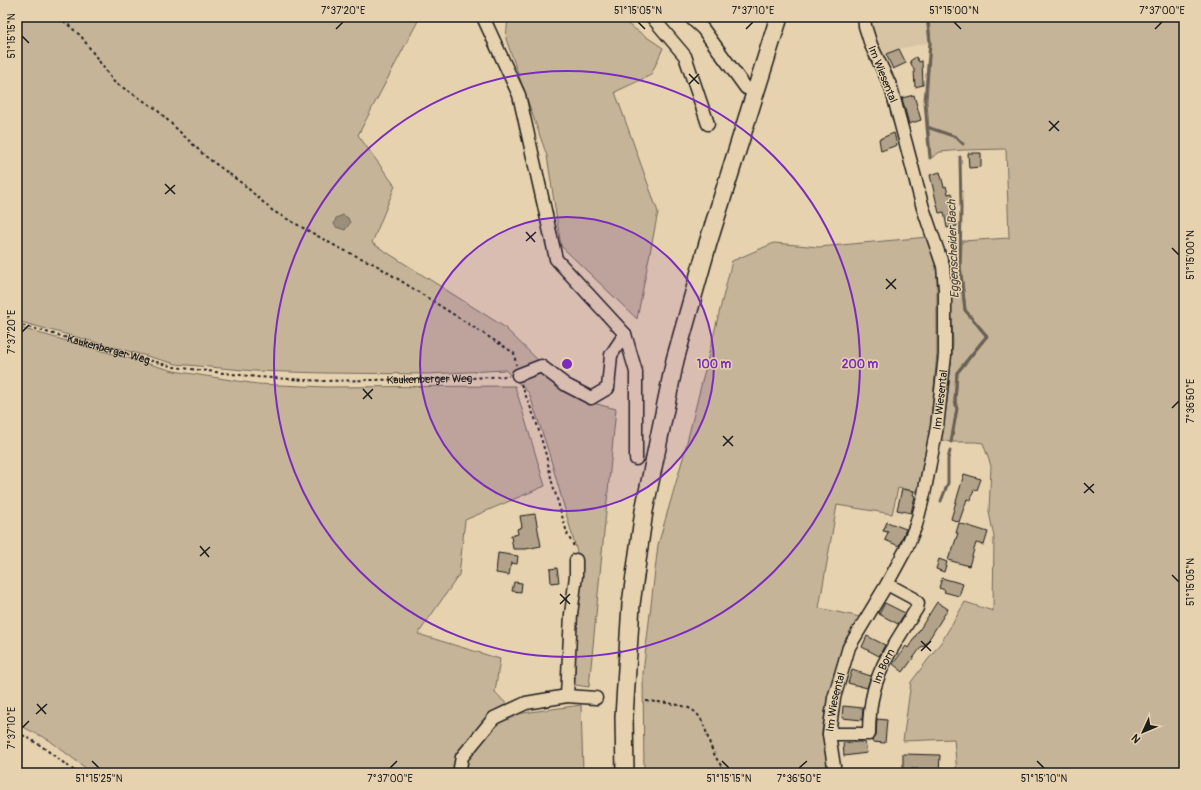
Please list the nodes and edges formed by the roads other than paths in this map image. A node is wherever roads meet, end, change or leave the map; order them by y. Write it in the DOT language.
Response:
graph roads {
  1 [pos="483,17"];
  2 [pos="652,17"];
  3 [pos="690,17"];
  4 [pos="779,17"];
  5 [pos="788,17"];
  6 [pos="864,17"];
  7 [pos="746,88"];
  8 [pos="708,124"];
  9 [pos="740,161"];
  10 [pos="625,334"];
  11 [pos="518,375"];
  12 [pos="636,458"];
  13 [pos="576,560"];
  14 [pos="887,584"];
  15 [pos="566,696"];
  16 [pos="596,698"];
  17 [pos="829,734"];
  18 [pos="459,773"];
  19 [pos="625,773"];
  20 [pos="633,773"];
  21 [pos="836,773"];
  1 -- 10 [label="street"];
  2 -- 8 [label="street"];
  3 -- 7 [label="street"];
  4 -- 9 [label="highway"];
  5 -- 9 [label="highway"];
  6 -- 14 [label="street, Im Wiesental"];
  9 -- 19 [label="highway"];
  9 -- 20 [label="highway"];
  10 -- 11 [label="street"];
  10 -- 12 [label="street"];
  13 -- 15 [label="street"];
  14 -- 17 [label="street, Im Wiesental"];
  14 -- 17 [label="street, Im Born"];
  15 -- 16 [label="street"];
  15 -- 18 [label="street"];
  17 -- 21 [label="street, Im Wiesental"];
}
